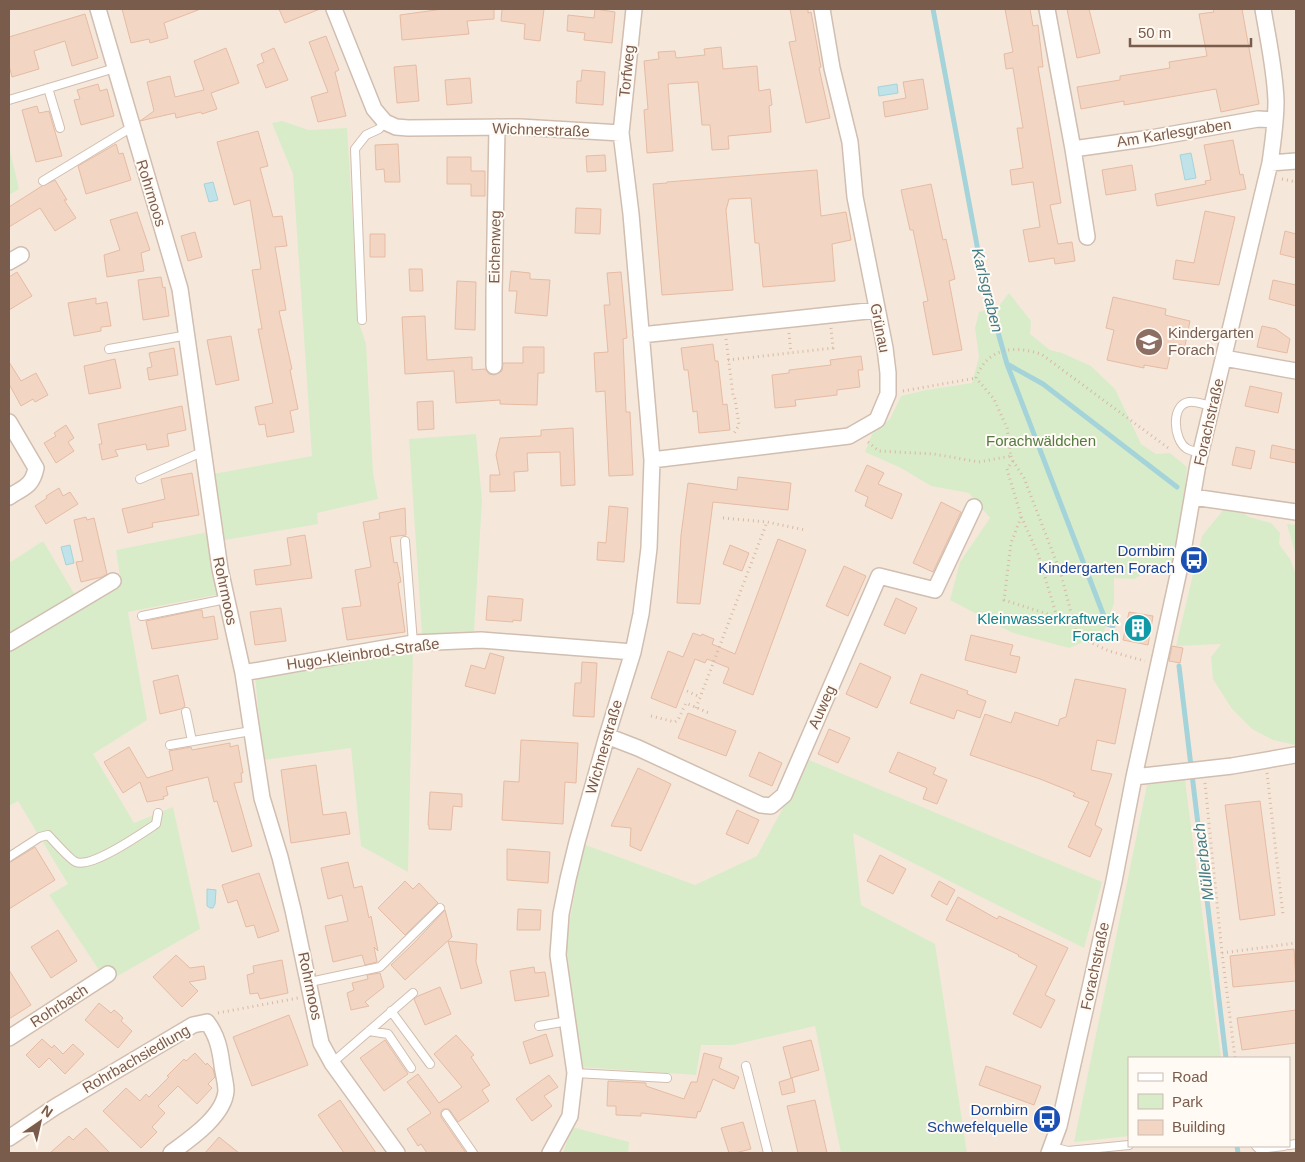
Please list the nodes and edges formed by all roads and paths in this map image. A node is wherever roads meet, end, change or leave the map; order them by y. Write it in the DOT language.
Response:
graph roads {
  1 [pos="98,9"];
  2 [pos="334,9"];
  3 [pos="634,9"];
  4 [pos="822,9"];
  5 [pos="1047,9"];
  6 [pos="1263,9"];
  7 [pos="115,68"];
  8 [pos="48,88"];
  9 [pos="9,100"];
  10 [pos="1276,120"];
  11 [pos="385,122"];
  12 [pos="497,127"];
  13 [pos="60,128"];
  14 [pos="132,128"];
  15 [pos="621,134"];
  16 [pos="1073,149"];
  17 [pos="1296,161"];
  18 [pos="1270,163"];
  19 [pos="43,181"];
  20 [pos="1087,237"];
  21 [pos="877,310"];
  22 [pos="830,315"];
  23 [pos="362,320"];
  24 [pos="725,326"];
  25 [pos="188,335"];
  26 [pos="641,335"];
  27 [pos="109,349"];
  28 [pos="1224,358"];
  29 [pos="728,360"];
  30 [pos="494,366"];
  31 [pos="1296,371"];
  32 [pos="976,378"];
  33 [pos="888,394"];
  34 [pos="1212,406"];
  35 [pos="9,422"];
  36 [pos="856,433"];
  37 [pos="1172,451"];
  38 [pos="202,452"];
  39 [pos="723,452"];
  40 [pos="1201,453"];
  41 [pos="1012,459"];
  42 [pos="652,460"];
  43 [pos="140,479"];
  44 [pos="9,497"];
  45 [pos="1193,497"];
  46 [pos="974,507"];
  47 [pos="1296,512"];
  48 [pos="1021,516"];
  49 [pos="723,518"];
  50 [pos="767,522"];
  51 [pos="805,530"];
  52 [pos="405,541"];
  53 [pos="113,581"];
  54 [pos="226,599"];
  55 [pos="142,616"];
  56 [pos="1057,616"];
  57 [pos="1072,622"];
  58 [pos="9,643"];
  59 [pos="413,643"];
  60 [pos="633,652"];
  61 [pos="1160,660"];
  62 [pos="243,673"];
  63 [pos="686,691"];
  64 [pos="700,697"];
  65 [pos="696,708"];
  66 [pos="186,712"];
  67 [pos="711,714"];
  68 [pos="651,716"];
  69 [pos="251,731"];
  70 [pos="607,736"];
  71 [pos="192,741"];
  72 [pos="170,745"];
  73 [pos="1295,755"];
  74 [pos="1265,760"];
  75 [pos="1203,769"];
  76 [pos="1134,777"];
  77 [pos="158,813"];
  78 [pos="9,857"];
  79 [pos="440,908"];
  80 [pos="1283,915"];
  81 [pos="1296,943"];
  82 [pos="1222,953"];
  83 [pos="108,974"];
  84 [pos="310,988"];
  85 [pos="413,993"];
  86 [pos="391,1011"];
  87 [pos="568,1021"];
  88 [pos="207,1022"];
  89 [pos="539,1026"];
  90 [pos="369,1031"];
  91 [pos="9,1038"];
  92 [pos="1235,1057"];
  93 [pos="332,1063"];
  94 [pos="430,1064"];
  95 [pos="746,1066"];
  96 [pos="411,1068"];
  97 [pos="575,1073"];
  98 [pos="667,1078"];
  99 [pos="446,1114"];
  100 [pos="9,1138"];
  101 [pos="1128,1145"];
  102 [pos="1257,1147"];
  103 [pos="1276,1147"];
  104 [pos="1051,1150"];
  105 [pos="171,1153"];
  106 [pos="397,1153"];
  107 [pos="473,1153"];
  108 [pos="550,1153"];
  109 [pos="768,1153"];
  1 -- 7 [label="street, Rohrmoos"];
  2 -- 11 [label="street"];
  3 -- 15 [label="street, Torfweg"];
  4 -- 21 [label="street, Grünau"];
  5 -- 16 [label="street"];
  6 -- 10 [label="street, Forachstraße"];
  7 -- 8 [label="lane"];
  7 -- 14 [label="street, Rohrmoos"];
  8 -- 9 [label="lane"];
  8 -- 13 [label="lane"];
  10 -- 16 [label="street, Am Karlesgraben"];
  10 -- 18 [label="street, Forachstraße"];
  11 -- 12 [label="street, Wichnerstraße"];
  11 -- 23 [label="lane"];
  12 -- 15 [label="street, Wichnerstraße"];
  12 -- 30 [label="street, Eichenweg"];
  14 -- 19 [label="lane"];
  14 -- 25 [label="street, Rohrmoos"];
  15 -- 26 [label="street, Wichnerstraße"];
  16 -- 20 [label="street"];
  17 -- 18 [label="street"];
  18 -- 28 [label="street, Forachstraße"];
  21 -- 22 [label="street"];
  21 -- 33 [label="street, Grünau"];
  22 -- 24 [label="street"];
  22 -- 29 [label="path"];
  24 -- 26 [label="street"];
  24 -- 29 [label="path"];
  25 -- 27 [label="lane"];
  25 -- 38 [label="street, Rohrmoos"];
  26 -- 42 [label="street, Wichnerstraße"];
  28 -- 31 [label="street"];
  28 -- 34 [label="street, Forachstraße"];
  29 -- 39 [label="path"];
  32 -- 33 [label="path"];
  32 -- 37 [label="path"];
  32 -- 41 [label="path"];
  33 -- 36 [label="street, Grünau"];
  34 -- 40 [label="street, Forachstraße"];
  34 -- 40 [label="lane"];
  35 -- 44 [label="street"];
  36 -- 39 [label="street, Grünau"];
  36 -- 41 [label="path"];
  38 -- 43 [label="lane"];
  38 -- 54 [label="street, Rohrmoos"];
  39 -- 42 [label="street, Grünau"];
  40 -- 45 [label="street, Forachstraße"];
  41 -- 48 [label="path"];
  41 -- 57 [label="path"];
  42 -- 60 [label="street, Wichnerstraße"];
  45 -- 47 [label="street"];
  45 -- 61 [label="street, Forachstraße"];
  46 -- 70 [label="street, Auweg"];
  48 -- 56 [label="path"];
  48 -- 56 [label="path"];
  49 -- 50 [label="path"];
  50 -- 51 [label="path"];
  50 -- 64 [label="path"];
  52 -- 59 [label="lane"];
  53 -- 58 [label="street"];
  54 -- 55 [label="lane"];
  54 -- 62 [label="street, Rohrmoos"];
  56 -- 57 [label="path"];
  57 -- 61 [label="path"];
  59 -- 60 [label="street, Hugo-Kleinbrod-Straße"];
  59 -- 62 [label="street, Hugo-Kleinbrod-Straße"];
  60 -- 70 [label="street, Wichnerstraße"];
  61 -- 76 [label="street, Forachstraße"];
  62 -- 69 [label="street, Rohrmoos"];
  63 -- 64 [label="path"];
  64 -- 65 [label="path"];
  65 -- 67 [label="path"];
  65 -- 68 [label="path"];
  66 -- 71 [label="lane"];
  69 -- 71 [label="lane"];
  69 -- 84 [label="street, Rohrmoos"];
  70 -- 87 [label="street, Wichnerstraße"];
  71 -- 72 [label="lane"];
  73 -- 74 [label="street"];
  74 -- 75 [label="street"];
  74 -- 80 [label="path"];
  75 -- 76 [label="street"];
  75 -- 82 [label="path"];
  76 -- 104 [label="street, Forachstraße"];
  77 -- 78 [label="lane"];
  79 -- 84 [label="lane"];
  81 -- 82 [label="path"];
  82 -- 92 [label="path"];
  83 -- 91 [label="street, Rohrbach"];
  84 -- 88 [label="path"];
  84 -- 93 [label="street, Rohrmoos"];
  85 -- 86 [label="lane"];
  86 -- 90 [label="lane"];
  86 -- 94 [label="lane"];
  87 -- 89 [label="lane"];
  87 -- 97 [label="street, Wichnerstraße"];
  88 -- 100 [label="street, Rohrbachsiedlung"];
  88 -- 105 [label="street, Rohrbachsiedlung"];
  90 -- 93 [label="lane"];
  90 -- 96 [label="lane"];
  93 -- 106 [label="street, Rohrmoos"];
  95 -- 109 [label="lane"];
  97 -- 98 [label="lane"];
  97 -- 108 [label="street, Wichnerstraße"];
  99 -- 107 [label="lane"];
  101 -- 104 [label="lane"];
  102 -- 103 [label="lane"];
}
